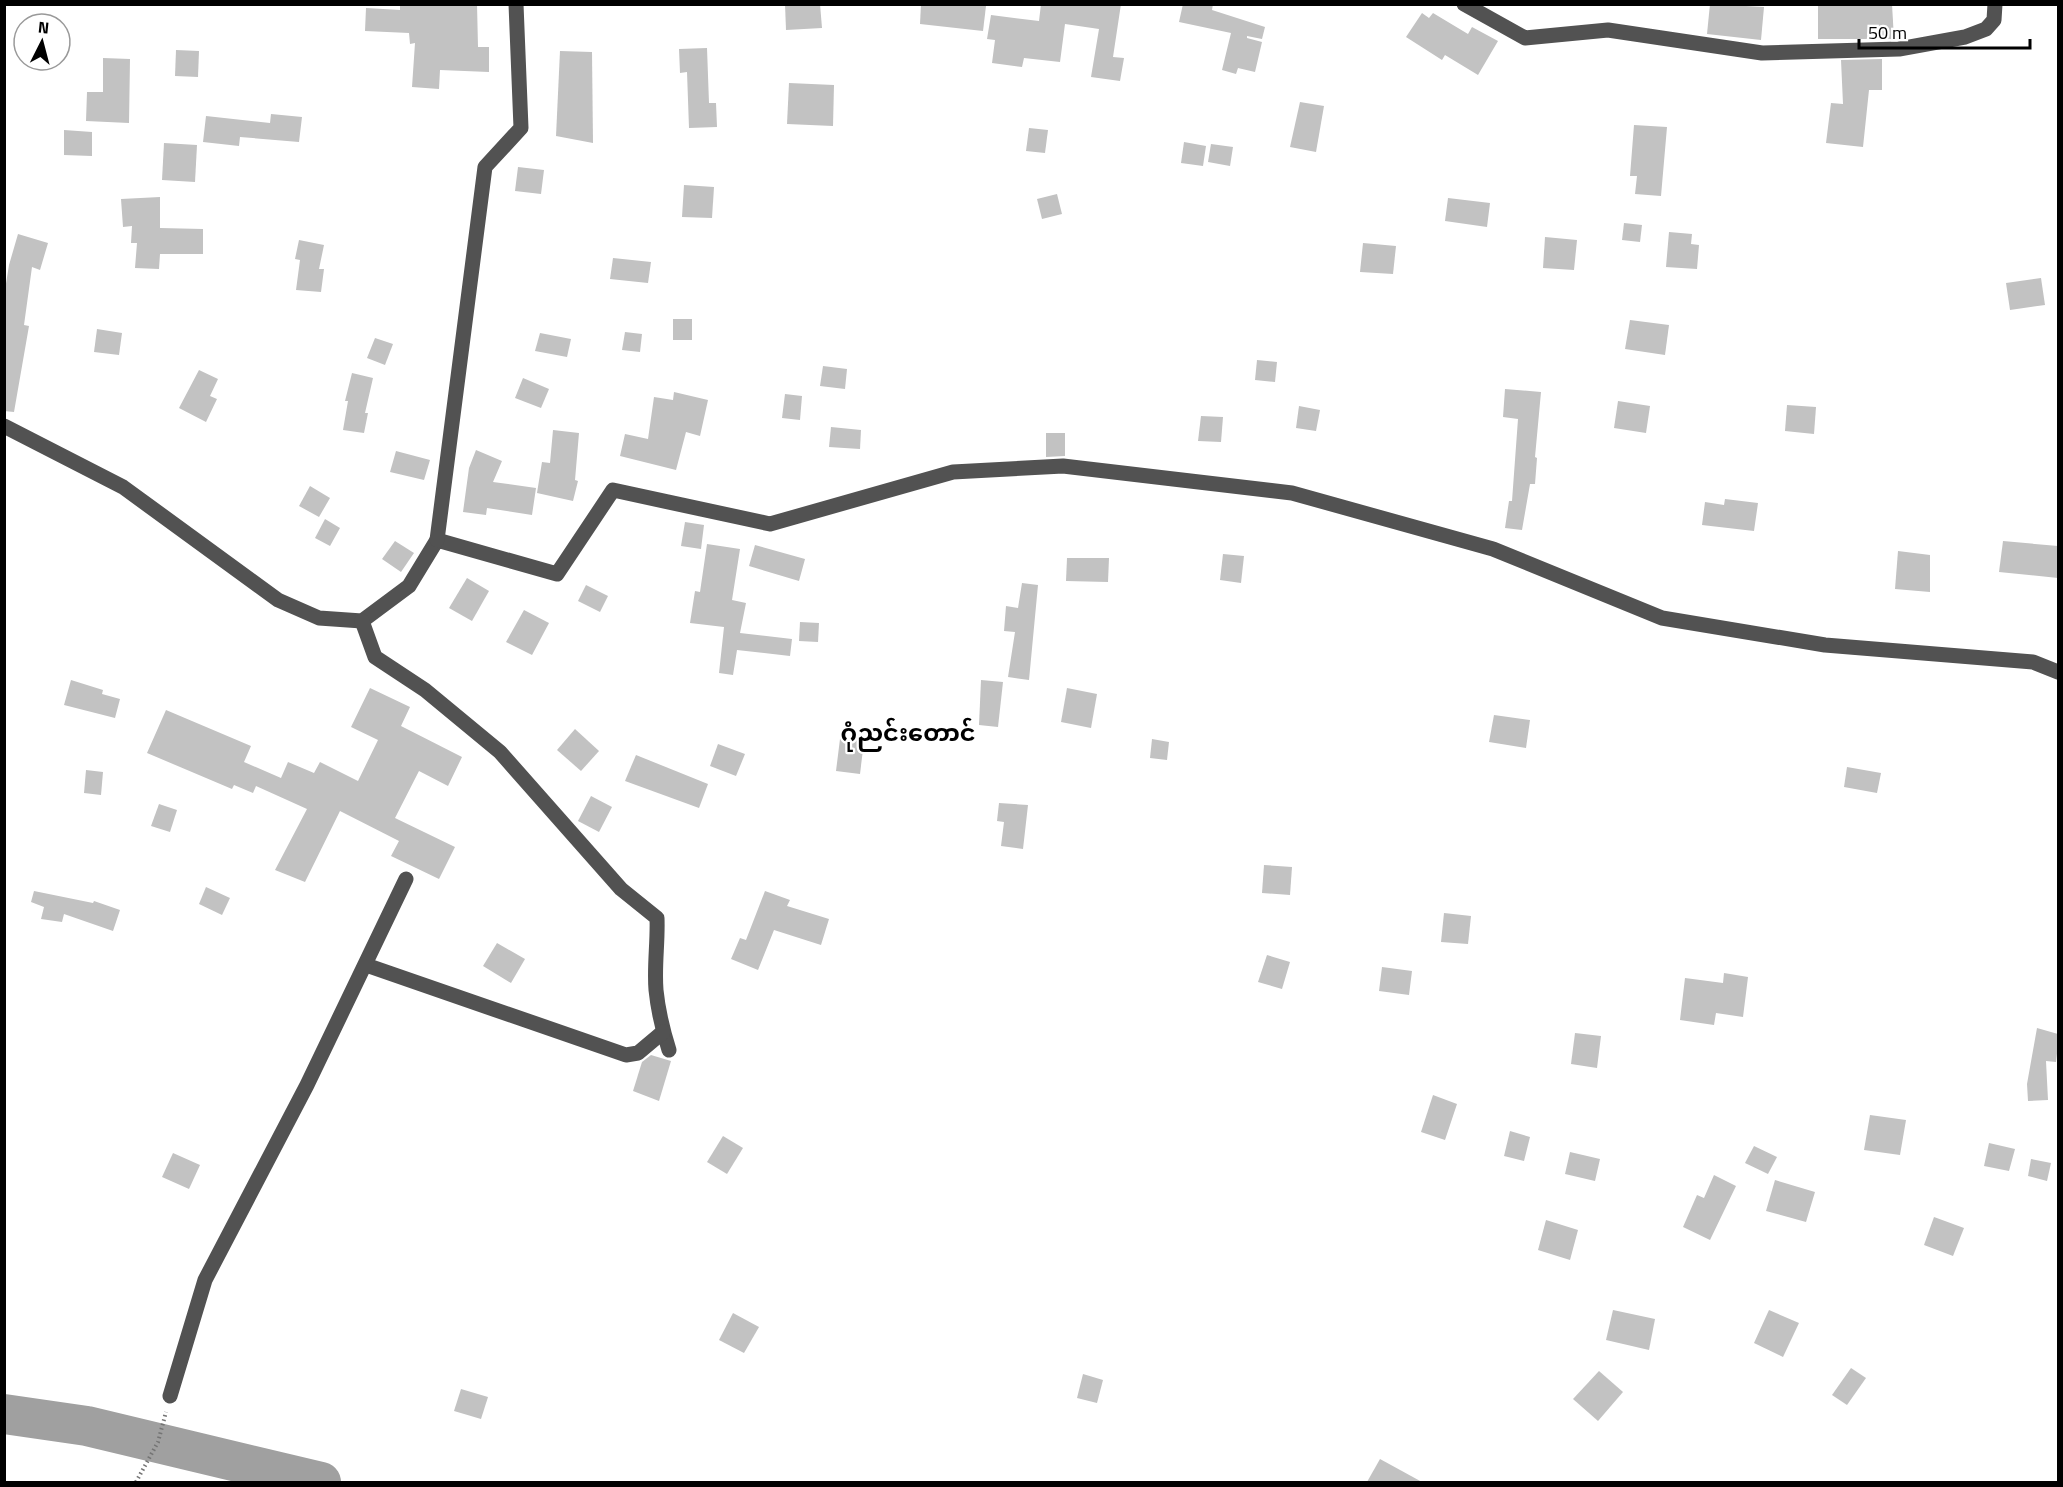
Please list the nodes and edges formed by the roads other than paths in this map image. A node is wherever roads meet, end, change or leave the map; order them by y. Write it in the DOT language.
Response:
graph roads {
  1 [pos="516,4"];
  2 [pos="1464,4"];
  3 [pos="1995,4"];
  4 [pos="4,426"];
  5 [pos="437,540"];
  6 [pos="362,621"];
  7 [pos="2058,672"];
  8 [pos="406,879"];
  9 [pos="366,964"];
  10 [pos="663,1032"];
  11 [pos="669,1050"];
  12 [pos="170,1396"];
  1 -- 5 [label="street"];
  2 -- 3 [label="street"];
  4 -- 6 [label="street"];
  5 -- 6 [label="street"];
  5 -- 7 [label="street"];
  6 -- 10 [label="street"];
  8 -- 9 [label="street"];
  9 -- 10 [label="street"];
  9 -- 12 [label="street"];
  10 -- 11 [label="street"];
}
